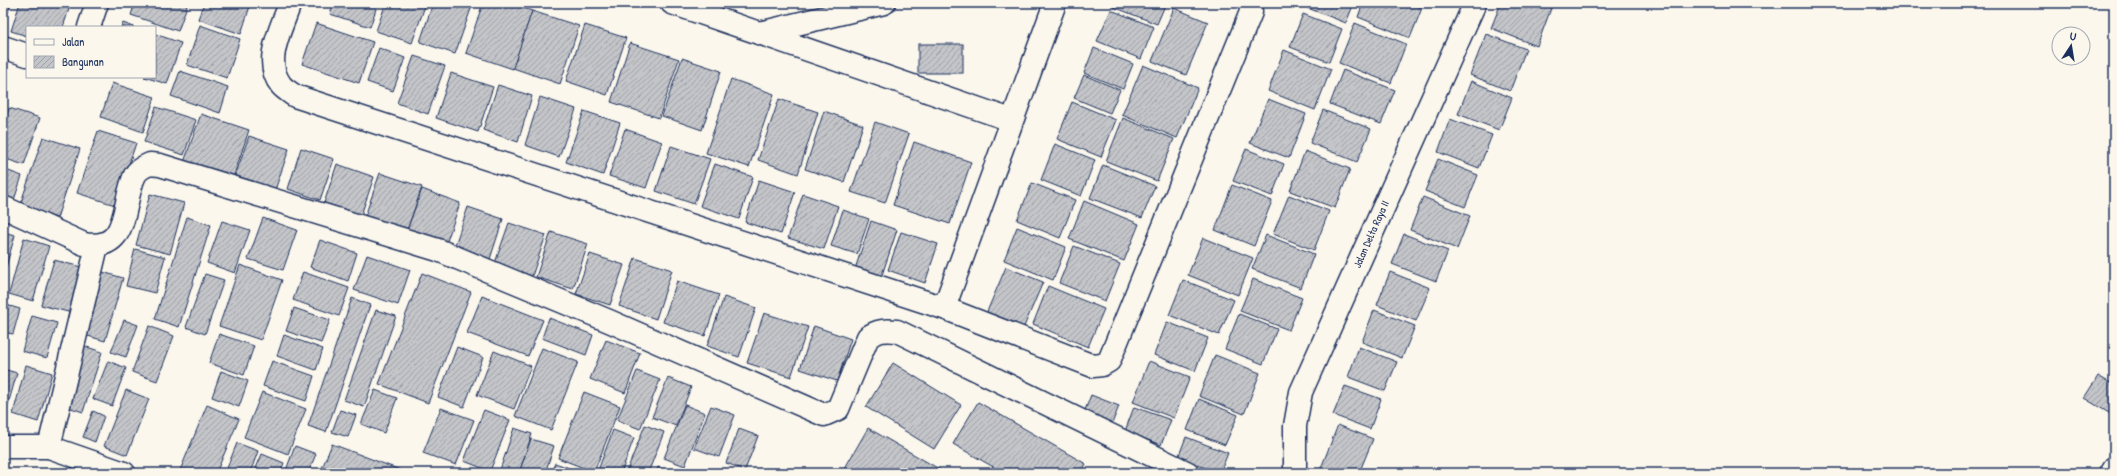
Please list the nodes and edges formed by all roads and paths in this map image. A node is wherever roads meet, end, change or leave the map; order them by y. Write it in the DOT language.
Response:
graph roads {
  1 [pos="97,3"];
  2 [pos="290,3"];
  3 [pos="672,3"];
  4 [pos="884,3"];
  5 [pos="1055,3"];
  6 [pos="1250,3"];
  7 [pos="1475,3"];
  8 [pos="89,26"];
  9 [pos="759,33"];
  10 [pos="3,47"];
  11 [pos="26,56"];
  12 [pos="1011,120"];
  13 [pos="3,207"];
  14 [pos="97,246"];
  15 [pos="944,308"];
  16 [pos="3,447"];
  17 [pos="49,447"];
  18 [pos="2114,468"];
  19 [pos="124,473"];
  20 [pos="1188,473"];
  21 [pos="1295,473"];
  22 [pos="2111,473"];
  1 -- 8 [label="street"];
  2 -- 15 [label="street"];
  3 -- 9 [label="street"];
  4 -- 9 [label="street"];
  5 -- 12 [label="street"];
  6 -- 15 [label="street"];
  7 -- 21 [label="street, Jalan Delta Raya II"];
  9 -- 12 [label="street"];
  10 -- 11 [label="street"];
  12 -- 15 [label="street"];
  13 -- 14 [label="street"];
  14 -- 17 [label="street"];
  14 -- 20 [label="street"];
  16 -- 17 [label="street"];
  17 -- 19 [label="street"];
  18 -- 22 [label="street"];
}
